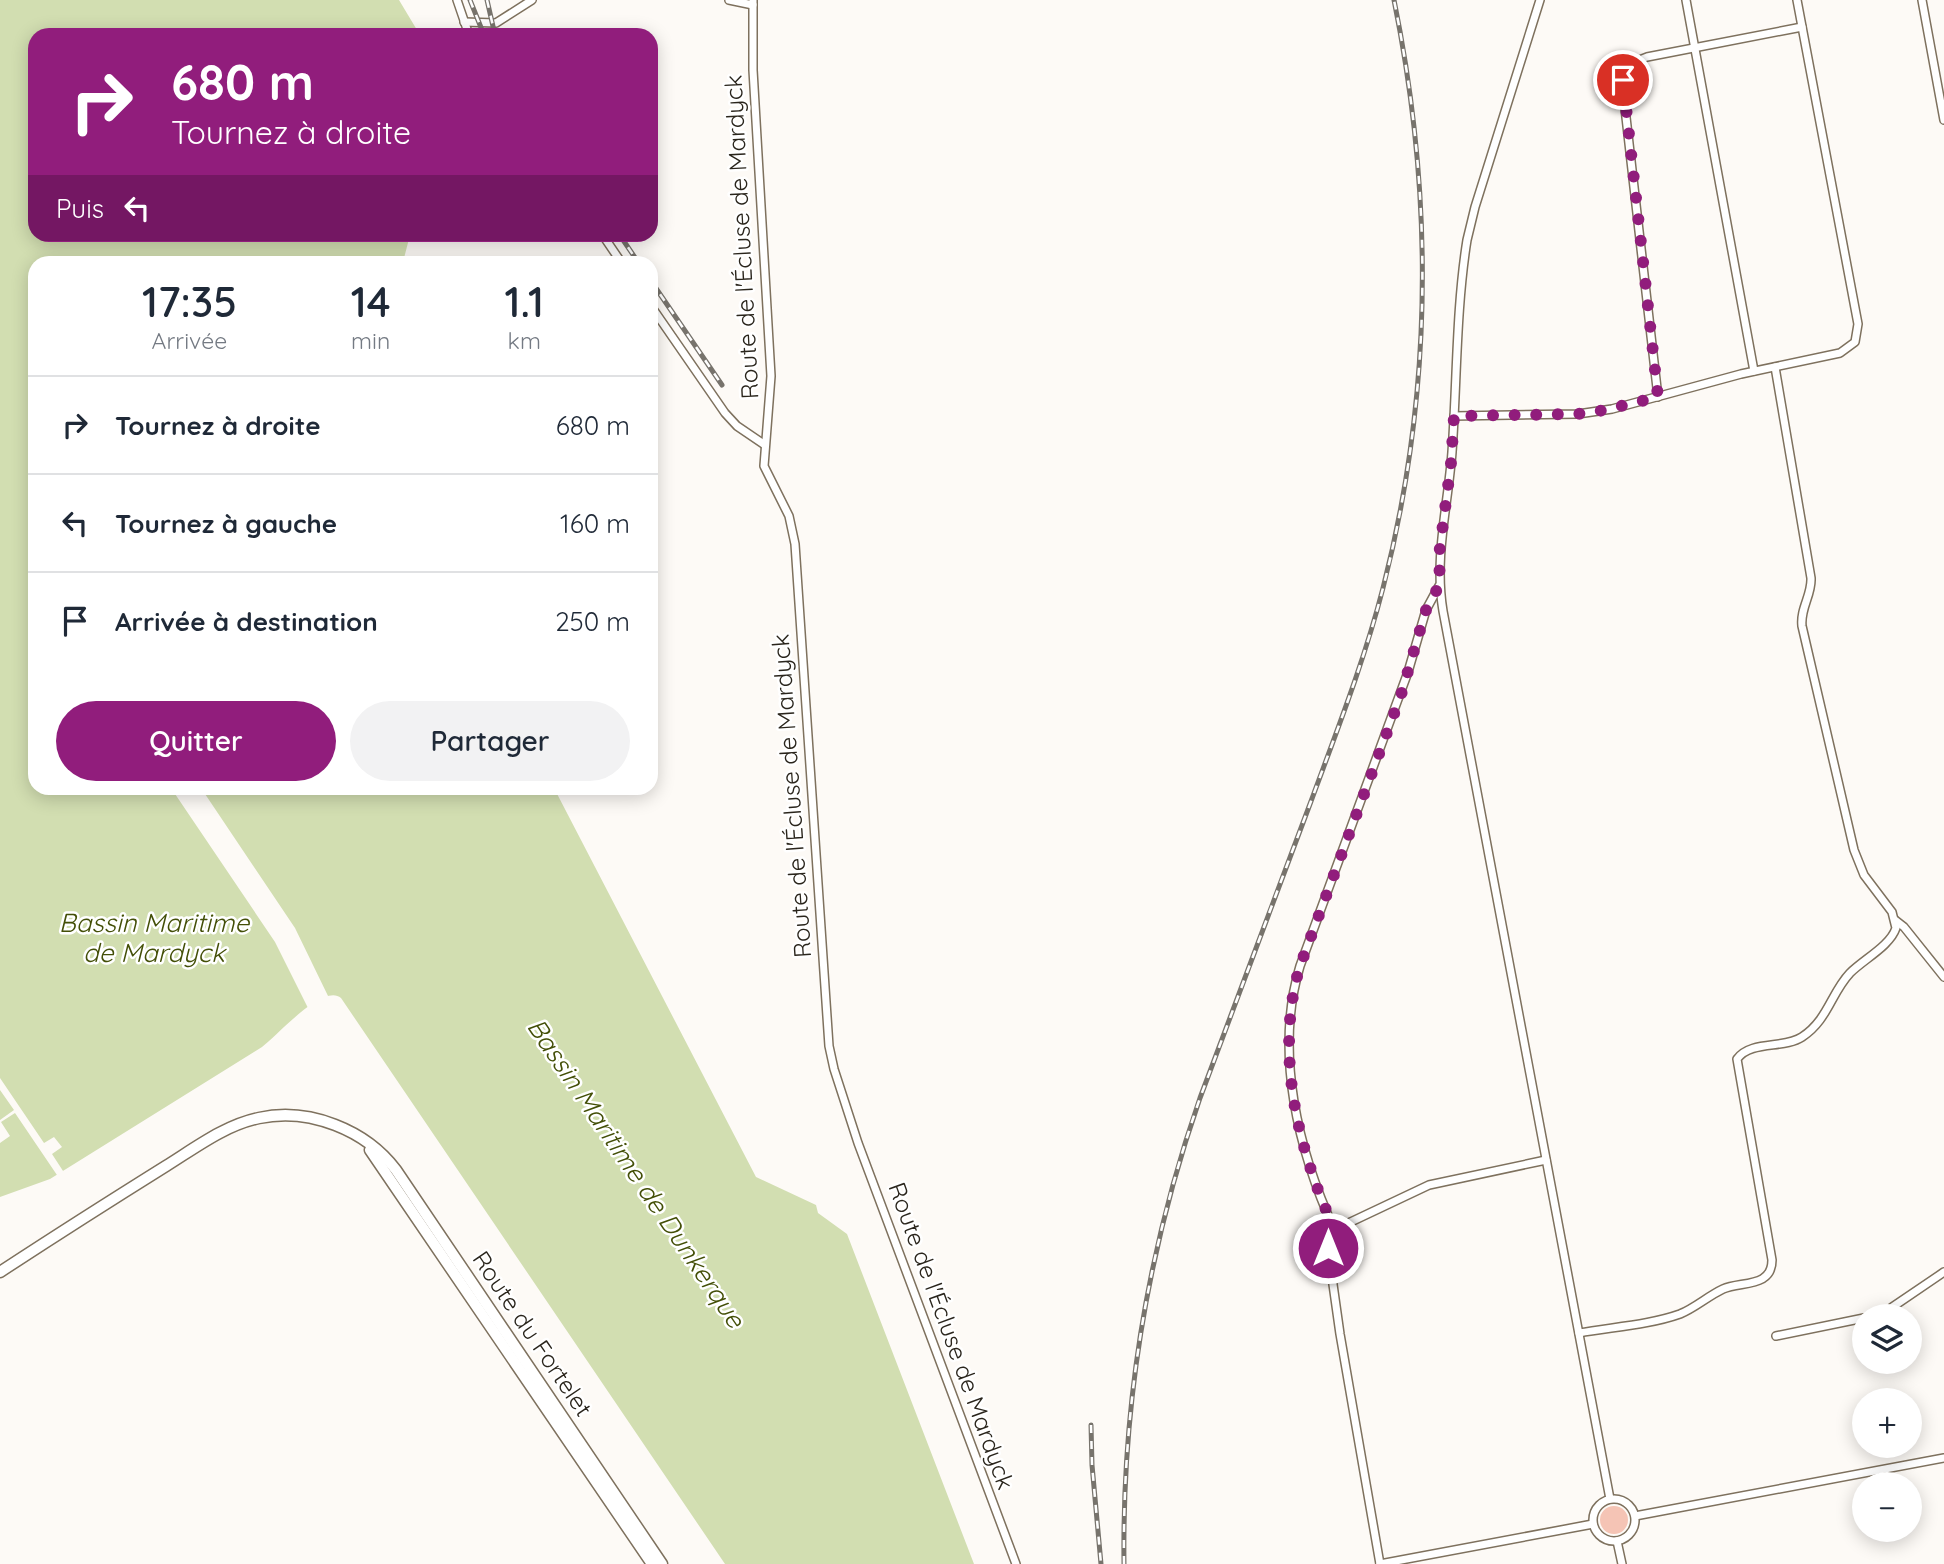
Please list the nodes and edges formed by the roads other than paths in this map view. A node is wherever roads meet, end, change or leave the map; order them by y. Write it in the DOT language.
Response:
graph roads {
  1 [pos="457,0"];
  2 [pos="532,0"];
  3 [pos="729,0"];
  4 [pos="1540,0"];
  5 [pos="1686,0"];
  6 [pos="1797,0"];
  7 [pos="1922,0"];
  8 [pos="753,3"];
  9 [pos="464,22"];
  10 [pos="1802,27"];
  11 [pos="466,28"];
  12 [pos="1695,47"];
  13 [pos="1944,120"];
  14 [pos="658,316"];
  15 [pos="1776,367"];
  16 [pos="1754,371"];
  17 [pos="1658,397"];
  18 [pos="1454,416"];
  19 [pos="765,445"];
  20 [pos="1440,584"];
  21 [pos="1895,920"];
  22 [pos="1944,977"];
  23 [pos="357,1138"];
  24 [pos="1546,1160"];
  25 [pos="92,1212"];
  26 [pos="1335,1230"];
  27 [pos="0,1265"];
  28 [pos="0,1272"];
  29 [pos="1944,1272"];
  30 [pos="1897,1304"];
  31 [pos="1852,1320"];
  32 [pos="1579,1333"];
  33 [pos="1776,1336"];
  34 [pos="1944,1458"];
  35 [pos="1610,1499"];
  36 [pos="1635,1516"];
  37 [pos="1593,1524"];
  38 [pos="1617,1541"];
  39 [pos="652,1564"];
  40 [pos="662,1564"];
  41 [pos="1016,1564"];
  42 [pos="1380,1564"];
  43 [pos="1622,1564"];
  1 -- 9 [label="street"];
  2 -- 9 [label="street"];
  3 -- 8 [label="street"];
  4 -- 18 [label="street"];
  5 -- 12 [label="street"];
  6 -- 10 [label="street"];
  7 -- 13 [label="street"];
  8 -- 19 [label="street, Route de l'Écluse de Mardyck"];
  9 -- 11 [label="street"];
  10 -- 12 [label="street"];
  10 -- 15 [label="street"];
  12 -- 16 [label="street"];
  12 -- 17 [label="street"];
  14 -- 19 [label="street"];
  15 -- 16 [label="street"];
  15 -- 21 [label="street"];
  16 -- 17 [label="street"];
  17 -- 18 [label="street"];
  18 -- 20 [label="street"];
  19 -- 41 [label="street, Route de l'Écluse de Mardyck"];
  20 -- 24 [label="street"];
  20 -- 26 [label="street"];
  21 -- 22 [label="street"];
  21 -- 32 [label="street"];
  23 -- 25 [label="main road, Route du Fortelet"];
  23 -- 39 [label="main road, Route du Fortelet"];
  23 -- 40 [label="main road, Route du Fortelet"];
  24 -- 26 [label="street"];
  24 -- 32 [label="street"];
  25 -- 27 [label="main road, Route du Fortelet"];
  25 -- 28 [label="main road, Route du Fortelet"];
  26 -- 42 [label="street"];
  29 -- 30 [label="street"];
  31 -- 33 [label="street"];
  32 -- 35 [label="street"];
  34 -- 36 [label="street"];
  35 -- 36 [label="street"];
  35 -- 37 [label="street"];
  36 -- 38 [label="street"];
  37 -- 38 [label="street"];
  37 -- 42 [label="street"];
  38 -- 43 [label="street"];
}
